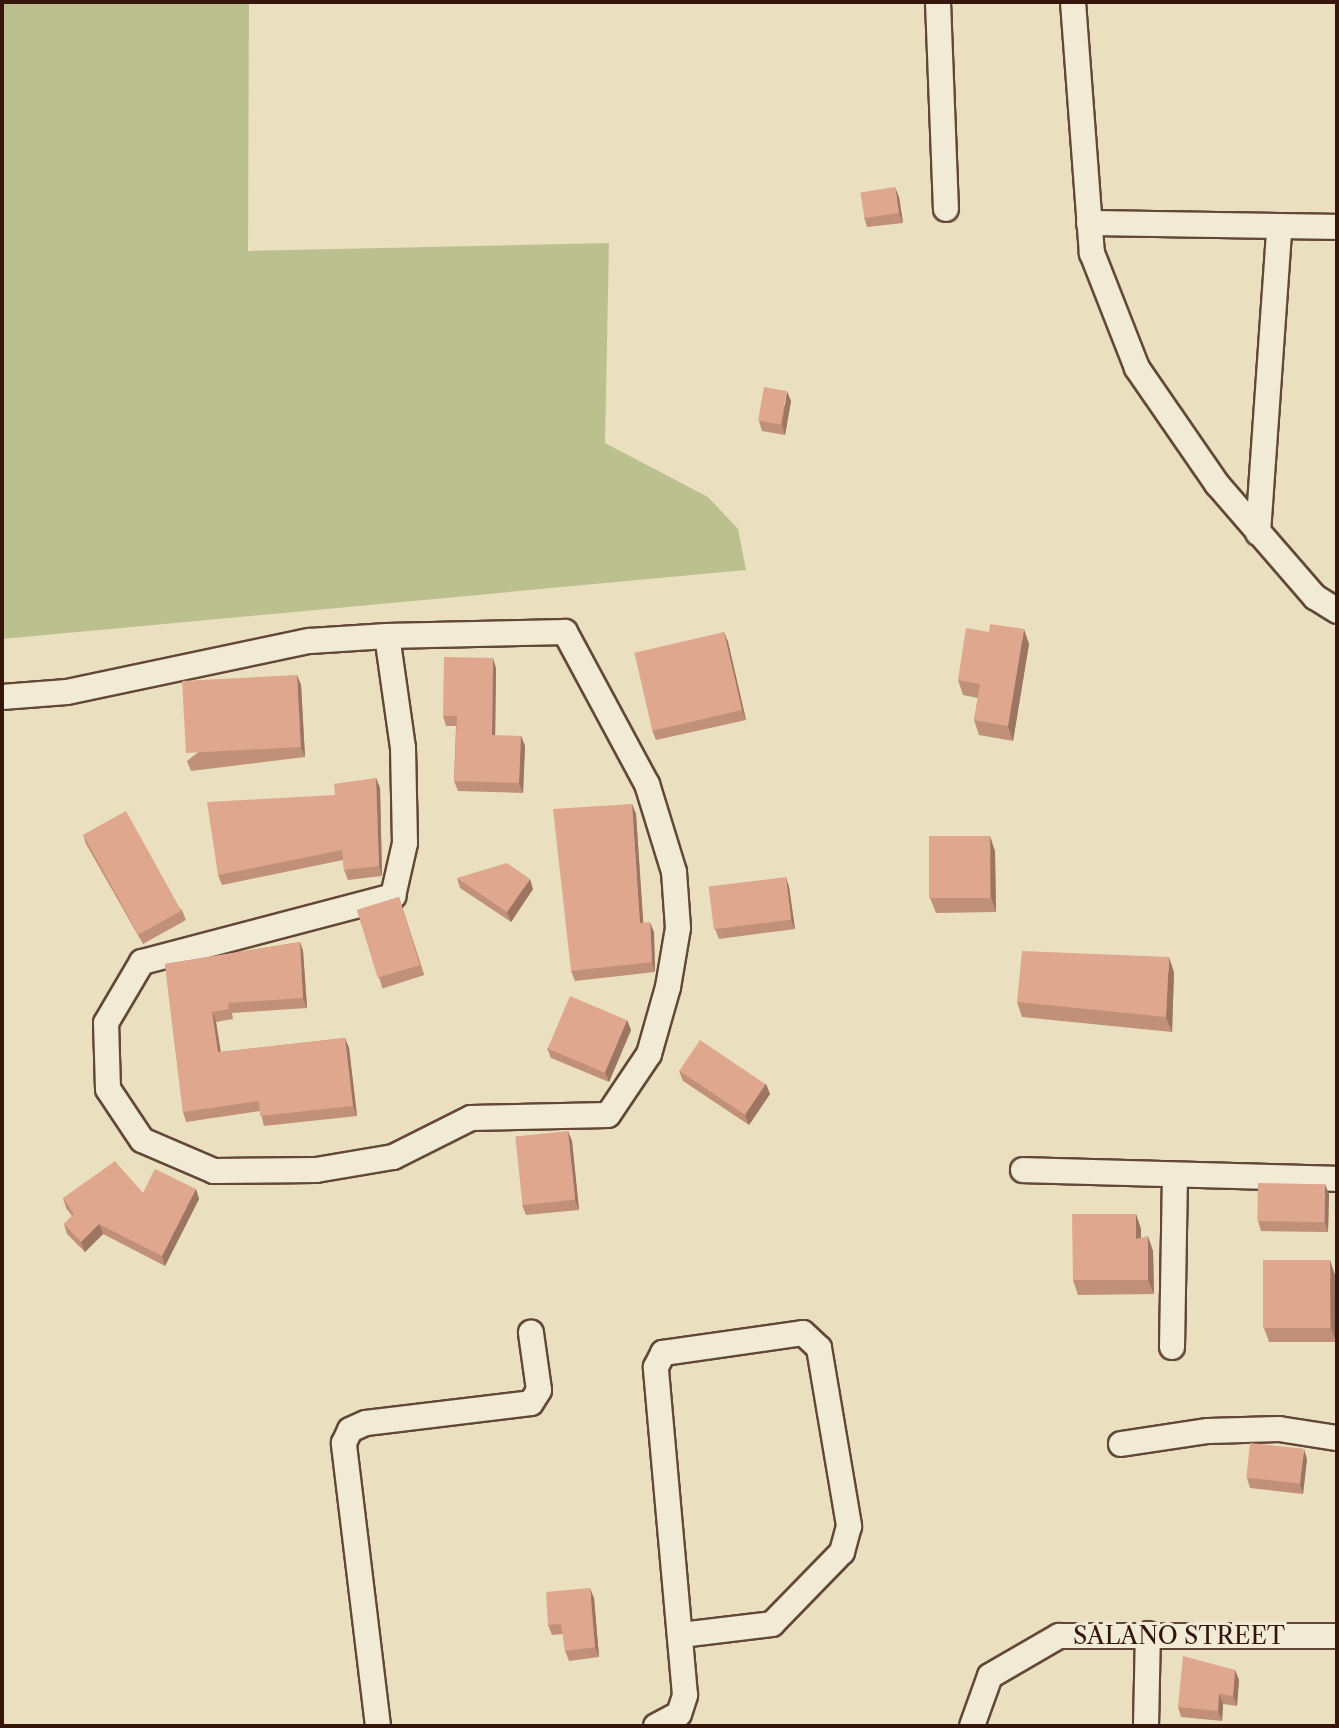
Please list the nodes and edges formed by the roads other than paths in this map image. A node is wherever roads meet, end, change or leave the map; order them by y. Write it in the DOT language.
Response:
graph roads {
  1 [pos="938,2"];
  2 [pos="1073,2"];
  3 [pos="946,209"];
  4 [pos="1089,223"];
  5 [pos="1337,227"];
  6 [pos="1279,230"];
  7 [pos="1258,533"];
  8 [pos="1337,611"];
  9 [pos="387,636"];
  10 [pos="2,697"];
  11 [pos="1023,1170"];
  12 [pos="1175,1175"];
  13 [pos="1337,1179"];
  14 [pos="531,1333"];
  15 [pos="1172,1347"];
  16 [pos="1337,1439"];
  17 [pos="1121,1444"];
  18 [pos="1148,1634"];
  19 [pos="681,1635"];
  20 [pos="1337,1636"];
  21 [pos="378,1726"];
  22 [pos="656,1726"];
  23 [pos="972,1726"];
  24 [pos="1146,1726"];
  1 -- 3 [label="street"];
  2 -- 4 [label="street"];
  4 -- 6 [label="street"];
  4 -- 7 [label="street"];
  5 -- 6 [label="street"];
  6 -- 7 [label="street"];
  7 -- 8 [label="street"];
  9 -- 9 [label="street"];
  9 -- 10 [label="street"];
  11 -- 12 [label="street"];
  12 -- 13 [label="street"];
  12 -- 15 [label="street"];
  14 -- 21 [label="street"];
  16 -- 17 [label="street"];
  18 -- 20 [label="street, SALANO STREET"];
  18 -- 23 [label="street, SALANO STREET"];
  18 -- 24 [label="street"];
  19 -- 19 [label="street"];
  19 -- 22 [label="street"];
}
